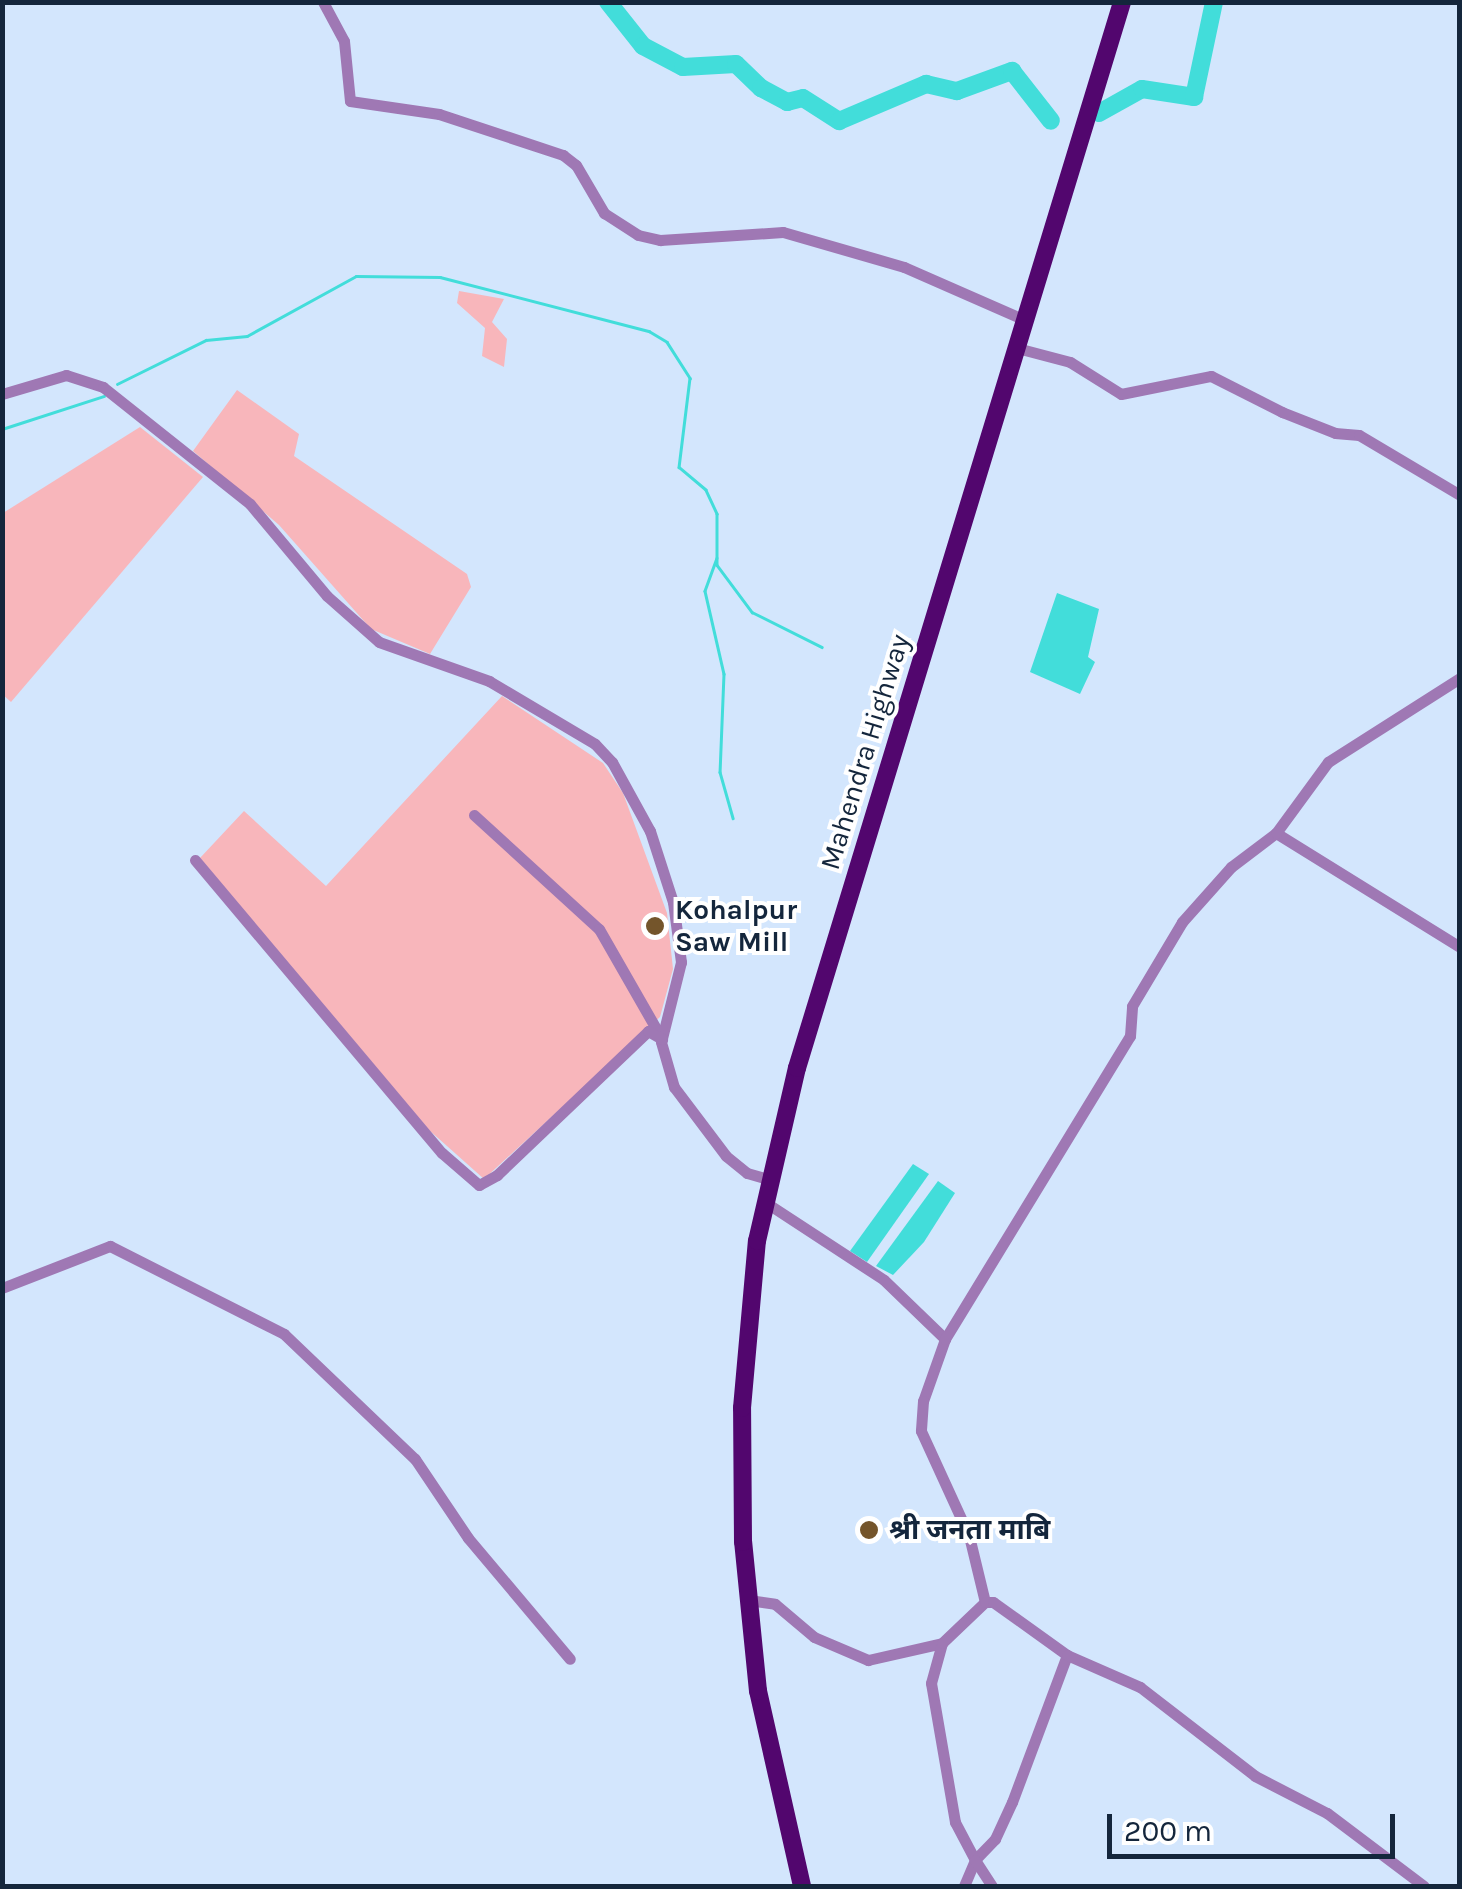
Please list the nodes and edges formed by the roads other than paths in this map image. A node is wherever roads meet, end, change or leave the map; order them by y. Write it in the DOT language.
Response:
graph roads {
  1 [pos="323,2"];
  2 [pos="1122,2"];
  3 [pos="1025,320"];
  4 [pos="1017,348"];
  5 [pos="2,394"];
  6 [pos="1460,495"];
  7 [pos="1460,678"];
  8 [pos="474,815"];
  9 [pos="1276,833"];
  10 [pos="194,860"];
  11 [pos="1460,947"];
  12 [pos="662,1039"];
  13 [pos="771,1180"];
  14 [pos="765,1202"];
  15 [pos="2,1288"];
  16 [pos="945,1339"];
  17 [pos="748,1600"];
  18 [pos="984,1602"];
  19 [pos="942,1643"];
  20 [pos="1067,1655"];
  21 [pos="570,1659"];
  22 [pos="976,1860"];
  23 [pos="802,1886"];
  24 [pos="964,1886"];
  25 [pos="992,1886"];
  26 [pos="1424,1886"];
  1 -- 3 [label="street"];
  2 -- 3 [label="highway, Mahendra Highway"];
  3 -- 4 [label="highway, Mahendra Highway"];
  4 -- 6 [label="street"];
  4 -- 13 [label="highway, Mahendra Highway"];
  5 -- 12 [label="street"];
  7 -- 9 [label="street"];
  8 -- 12 [label="street"];
  9 -- 11 [label="street"];
  9 -- 16 [label="street"];
  10 -- 12 [label="street"];
  12 -- 13 [label="street"];
  13 -- 14 [label="highway, Mahendra Highway"];
  14 -- 16 [label="street"];
  14 -- 17 [label="highway, Mahendra Highway"];
  15 -- 21 [label="street"];
  16 -- 18 [label="street"];
  17 -- 19 [label="street"];
  17 -- 23 [label="highway, Mahendra Highway"];
  18 -- 19 [label="street"];
  18 -- 20 [label="street"];
  19 -- 22 [label="street"];
  20 -- 22 [label="street"];
  20 -- 26 [label="street"];
  22 -- 24 [label="street"];
  22 -- 25 [label="street"];
}
